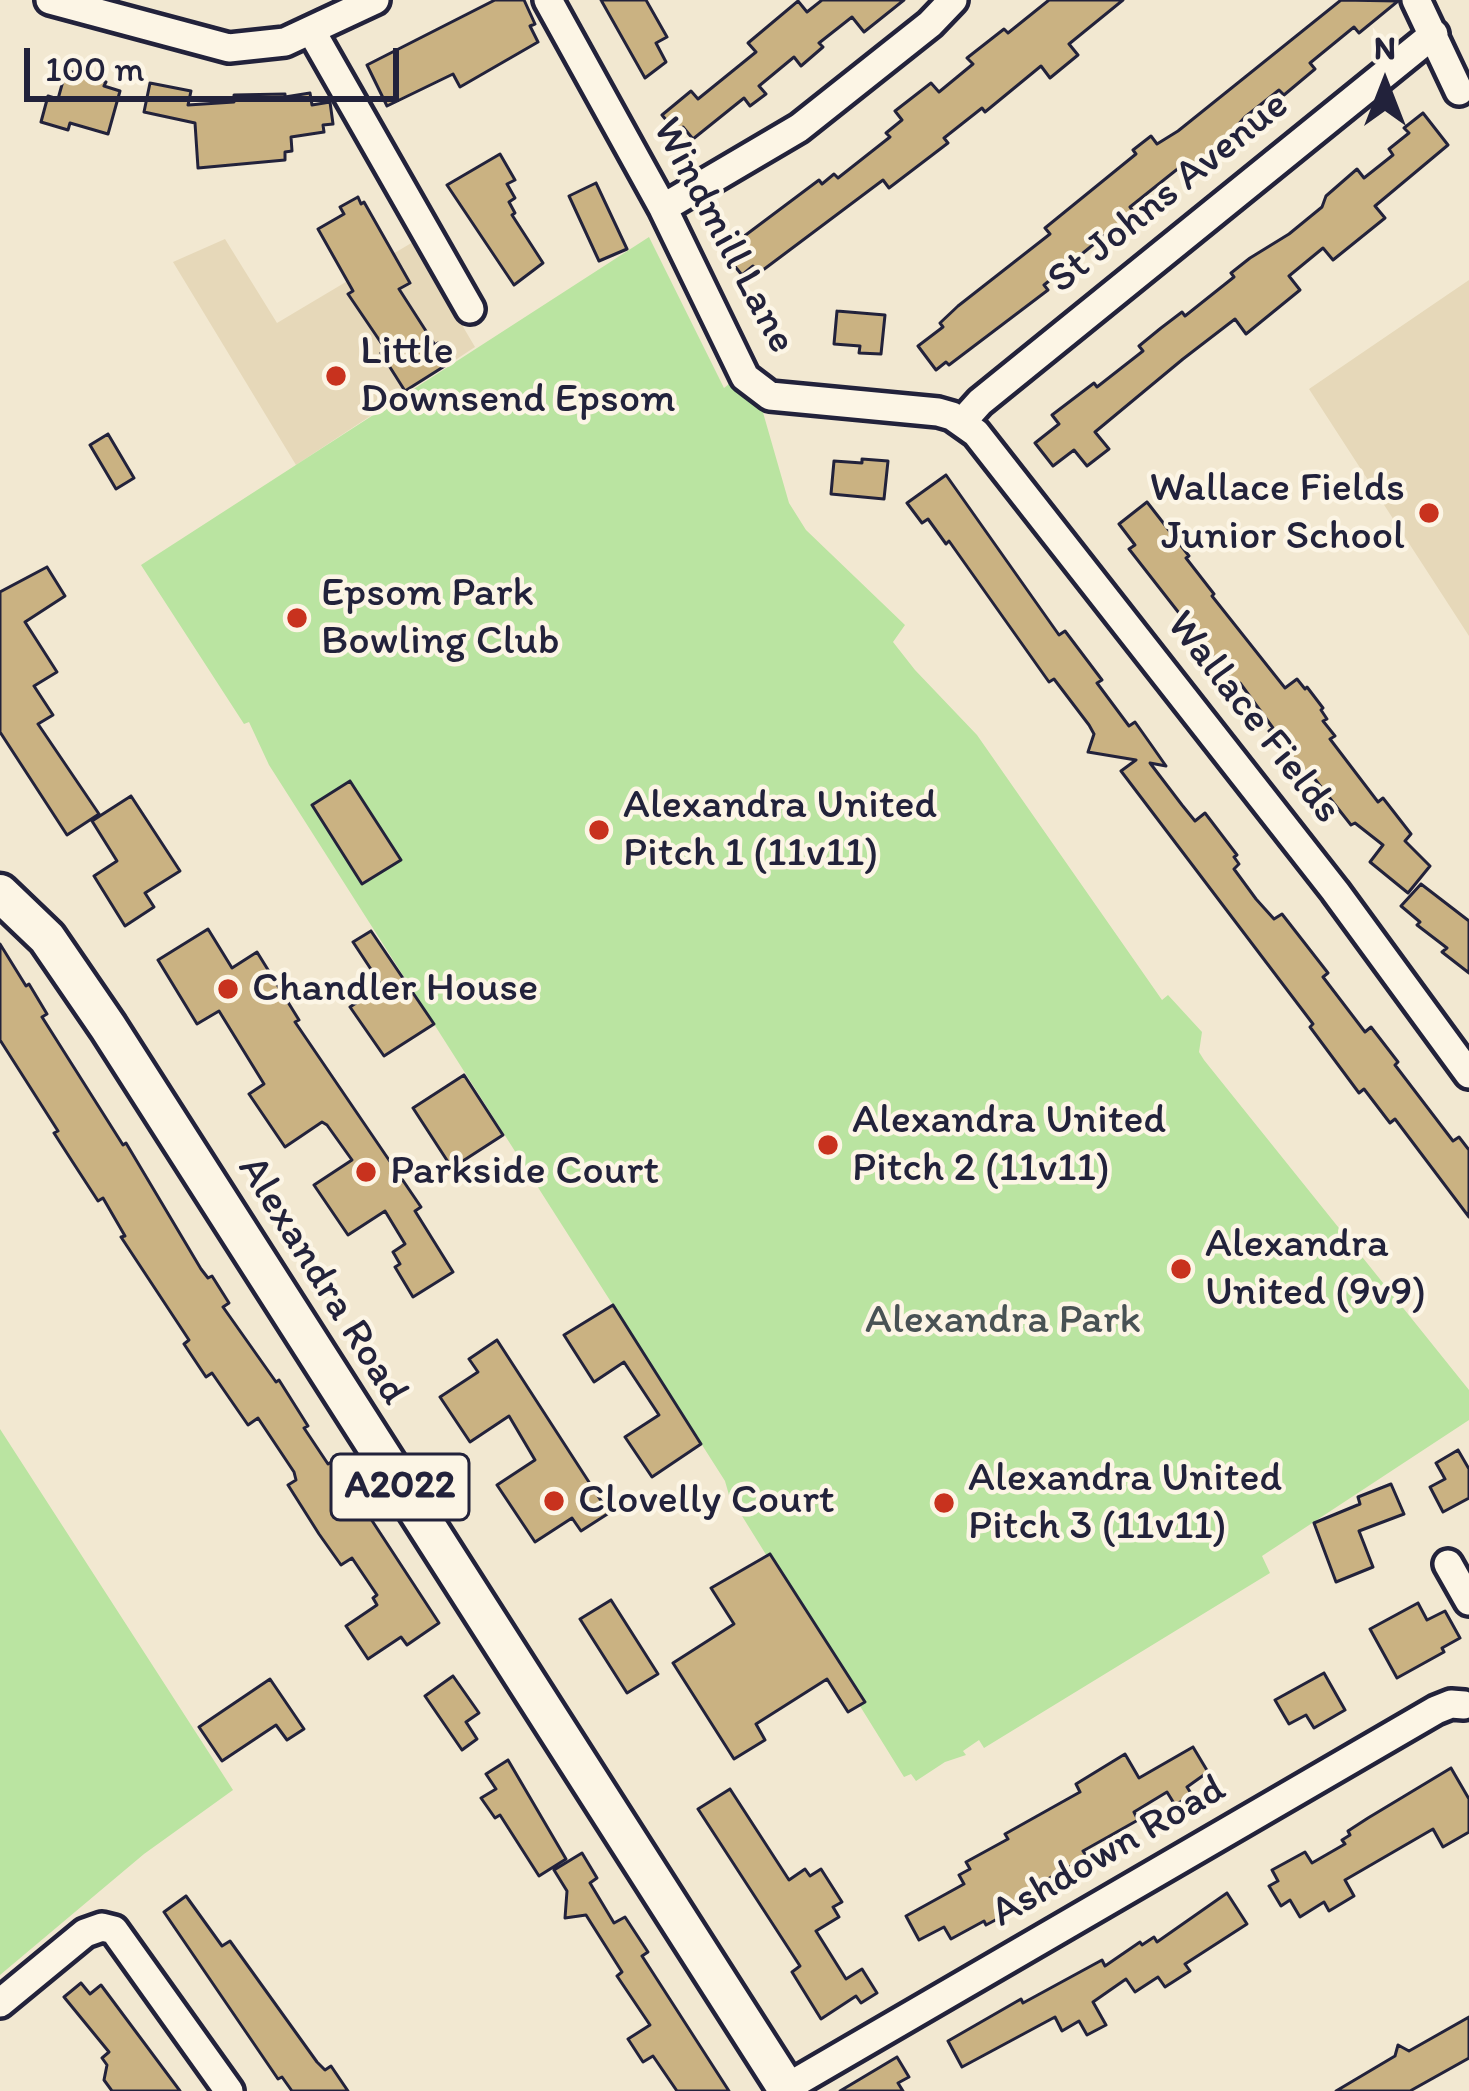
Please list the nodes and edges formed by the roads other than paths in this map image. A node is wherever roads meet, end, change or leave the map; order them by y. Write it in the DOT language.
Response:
graph roads {
  1 [pos="50,0"];
  2 [pos="375,0"];
  3 [pos="548,0"];
  4 [pos="953,0"];
  5 [pos="1416,0"];
  6 [pos="312,32"];
  7 [pos="1433,34"];
  8 [pos="1459,91"];
  9 [pos="663,208"];
  10 [pos="470,309"];
  11 [pos="962,422"];
  12 [pos="0,893"];
  13 [pos="1469,1073"];
  14 [pos="1448,1564"];
  15 [pos="1469,1601"];
  16 [pos="1468,1702"];
  17 [pos="0,2003"];
  18 [pos="787,2090"];
  19 [pos="229,2091"];
  1 -- 6 [label="street"];
  2 -- 6 [label="street"];
  3 -- 9 [label="street, Windmill Lane"];
  4 -- 9 [label="street"];
  5 -- 7 [label="street"];
  6 -- 10 [label="street"];
  7 -- 8 [label="street"];
  7 -- 11 [label="street, St Johns Avenue"];
  9 -- 11 [label="street, Windmill Lane"];
  11 -- 13 [label="street, Wallace Fields"];
  12 -- 18 [label="main road, Alexandra Road / A2022"];
  14 -- 15 [label="street"];
  16 -- 18 [label="street, Ashdown Road"];
  17 -- 19 [label="street"];
}
